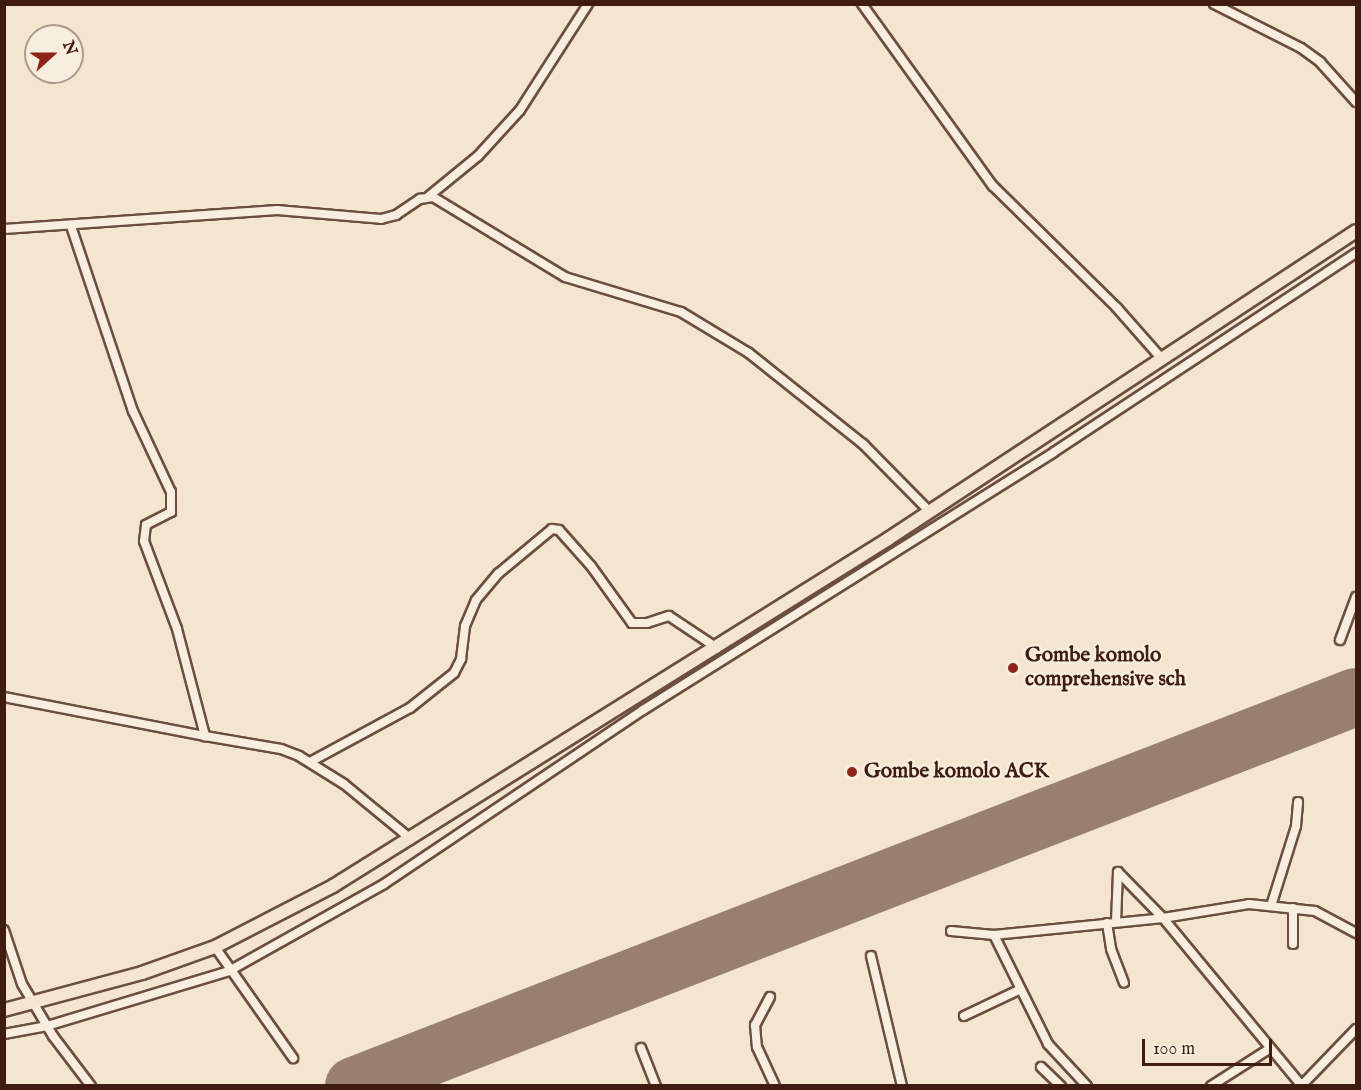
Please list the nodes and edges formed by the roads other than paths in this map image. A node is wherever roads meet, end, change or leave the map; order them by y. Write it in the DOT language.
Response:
graph roads {
  1 [pos="588,4"];
  2 [pos="862,4"];
  3 [pos="1214,4"];
  4 [pos="1356,102"];
  5 [pos="429,196"];
  6 [pos="71,226"];
  7 [pos="4,229"];
  8 [pos="1356,231"];
  9 [pos="1356,253"];
  10 [pos="1162,359"];
  11 [pos="929,512"];
  12 [pos="1356,597"];
  13 [pos="1340,640"];
  14 [pos="717,648"];
  15 [pos="4,697"];
  16 [pos="205,736"];
  17 [pos="310,762"];
  18 [pos="1298,802"];
  19 [pos="411,839"];
  20 [pos="1270,906"];
  21 [pos="1293,908"];
  22 [pos="1163,918"];
  23 [pos="1112,922"];
  24 [pos="4,930"];
  25 [pos="951,931"];
  26 [pos="1356,933"];
  27 [pos="994,935"];
  28 [pos="1293,944"];
  29 [pos="215,947"];
  30 [pos="871,956"];
  31 [pos="230,971"];
  32 [pos="1124,983"];
  33 [pos="1019,990"];
  34 [pos="770,997"];
  35 [pos="33,1002"];
  36 [pos="4,1010"];
  37 [pos="964,1016"];
  38 [pos="47,1026"];
  39 [pos="1356,1029"];
  40 [pos="4,1034"];
  41 [pos="641,1048"];
  42 [pos="1269,1049"];
  43 [pos="293,1058"];
  44 [pos="1041,1067"];
  45 [pos="1302,1085"];
  46 [pos="91,1086"];
  47 [pos="656,1086"];
  48 [pos="775,1086"];
  49 [pos="902,1086"];
  50 [pos="1061,1086"];
  51 [pos="1087,1086"];
  52 [pos="1211,1086"];
  1 -- 5 [label="street"];
  2 -- 10 [label="street"];
  3 -- 4 [label="street"];
  5 -- 6 [label="street"];
  5 -- 11 [label="street"];
  6 -- 7 [label="street"];
  6 -- 16 [label="street"];
  8 -- 10 [label="highway"];
  9 -- 31 [label="street"];
  10 -- 11 [label="highway"];
  11 -- 14 [label="highway"];
  12 -- 13 [label="street"];
  14 -- 17 [label="street"];
  14 -- 19 [label="highway"];
  15 -- 16 [label="street"];
  16 -- 17 [label="street"];
  17 -- 19 [label="street"];
  18 -- 20 [label="street"];
  19 -- 29 [label="highway"];
  20 -- 21 [label="street"];
  20 -- 22 [label="street"];
  21 -- 26 [label="street"];
  21 -- 28 [label="street"];
  22 -- 23 [label="street"];
  22 -- 23 [label="street"];
  22 -- 42 [label="street"];
  23 -- 27 [label="street"];
  23 -- 32 [label="street"];
  24 -- 35 [label="street"];
  25 -- 27 [label="street"];
  27 -- 33 [label="street"];
  29 -- 31 [label="street"];
  29 -- 35 [label="highway"];
  30 -- 49 [label="street"];
  31 -- 38 [label="street"];
  31 -- 43 [label="street"];
  33 -- 37 [label="street"];
  33 -- 51 [label="street"];
  34 -- 48 [label="street"];
  35 -- 36 [label="highway"];
  35 -- 38 [label="street"];
  38 -- 40 [label="street"];
  38 -- 46 [label="street"];
  39 -- 45 [label="street"];
  41 -- 47 [label="street"];
  42 -- 45 [label="street"];
  42 -- 52 [label="street"];
  44 -- 50 [label="street"];
}
